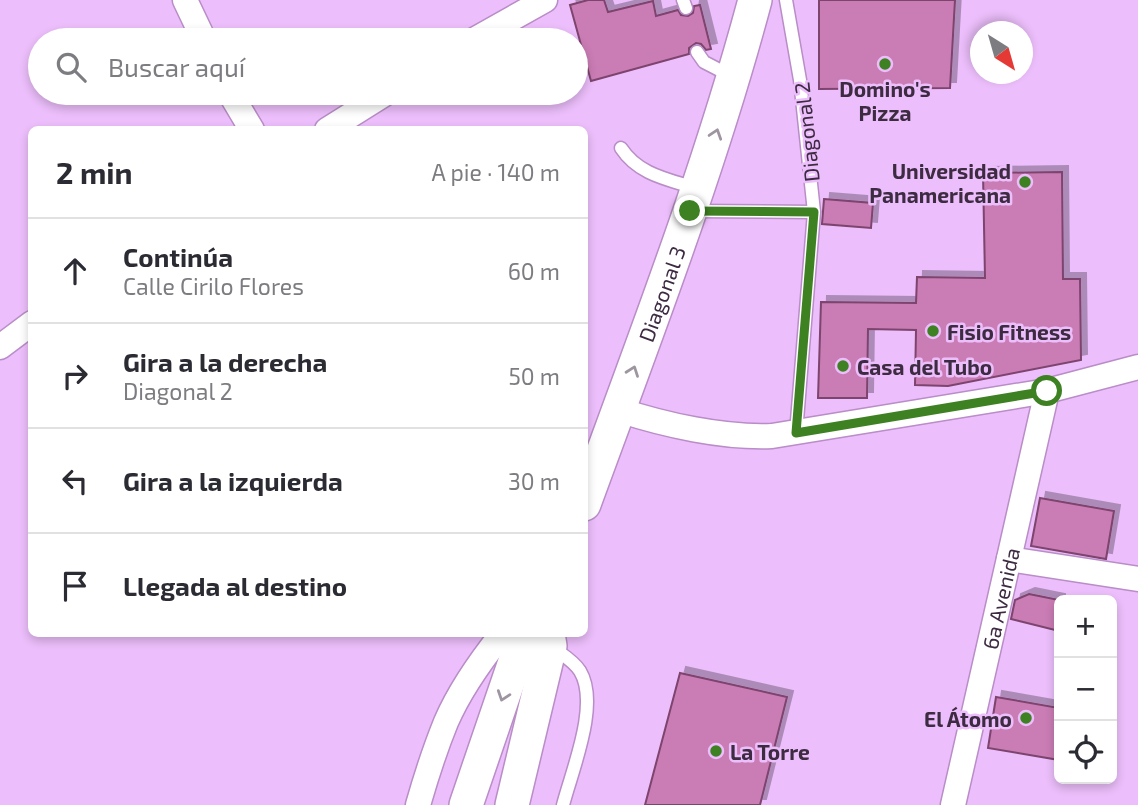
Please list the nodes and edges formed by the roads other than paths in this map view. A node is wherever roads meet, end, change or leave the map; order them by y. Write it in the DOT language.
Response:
graph roads {
  1 [pos="185,0"];
  2 [pos="545,0"];
  3 [pos="755,0"];
  4 [pos="786,0"];
  5 [pos="198,28"];
  6 [pos="495,28"];
  7 [pos="697,52"];
  8 [pos="734,77"];
  9 [pos="237,105"];
  10 [pos="367,105"];
  11 [pos="250,126"];
  12 [pos="333,126"];
  13 [pos="621,148"];
  14 [pos="694,200"];
  15 [pos="814,212"];
  16 [pos="28,326"];
  17 [pos="0,347"];
  18 [pos="1138,367"];
  19 [pos="1047,391"];
  20 [pos="619,410"];
  21 [pos="796,433"];
  22 [pos="588,494"];
  23 [pos="1009,559"];
  24 [pos="1138,579"];
  25 [pos="500,637"];
  26 [pos="542,638"];
  27 [pos="418,805"];
  28 [pos="467,805"];
  29 [pos="512,805"];
  30 [pos="563,805"];
  31 [pos="953,805"];
  1 -- 5 [label="street"];
  2 -- 6 [label="street"];
  3 -- 8 [label="main road, Diagonal 3"];
  4 -- 15 [label="lane, Diagonal 2"];
  7 -- 8 [label="lane"];
  14 -- 8 [label="main road, Diagonal 3, one-way"];
  9 -- 11 [label="street"];
  10 -- 12 [label="street"];
  13 -- 14 [label="lane"];
  14 -- 15 [label="lane"];
  20 -- 14 [label="main road, Diagonal 3, one-way"];
  15 -- 21 [label="lane, Diagonal 2"];
  16 -- 17 [label="street"];
  18 -- 19 [label="street"];
  19 -- 21 [label="street"];
  19 -- 23 [label="street, 6a Avenida"];
  20 -- 21 [label="street"];
  20 -- 22 [label="main road, Diagonal 3"];
  23 -- 24 [label="street"];
  23 -- 31 [label="street, 6a Avenida"];
  25 -- 27 [label="street"];
  26 -- 28 [label="main road, one-way"];
  26 -- 29 [label="main road"];
  26 -- 30 [label="lane"];
}
